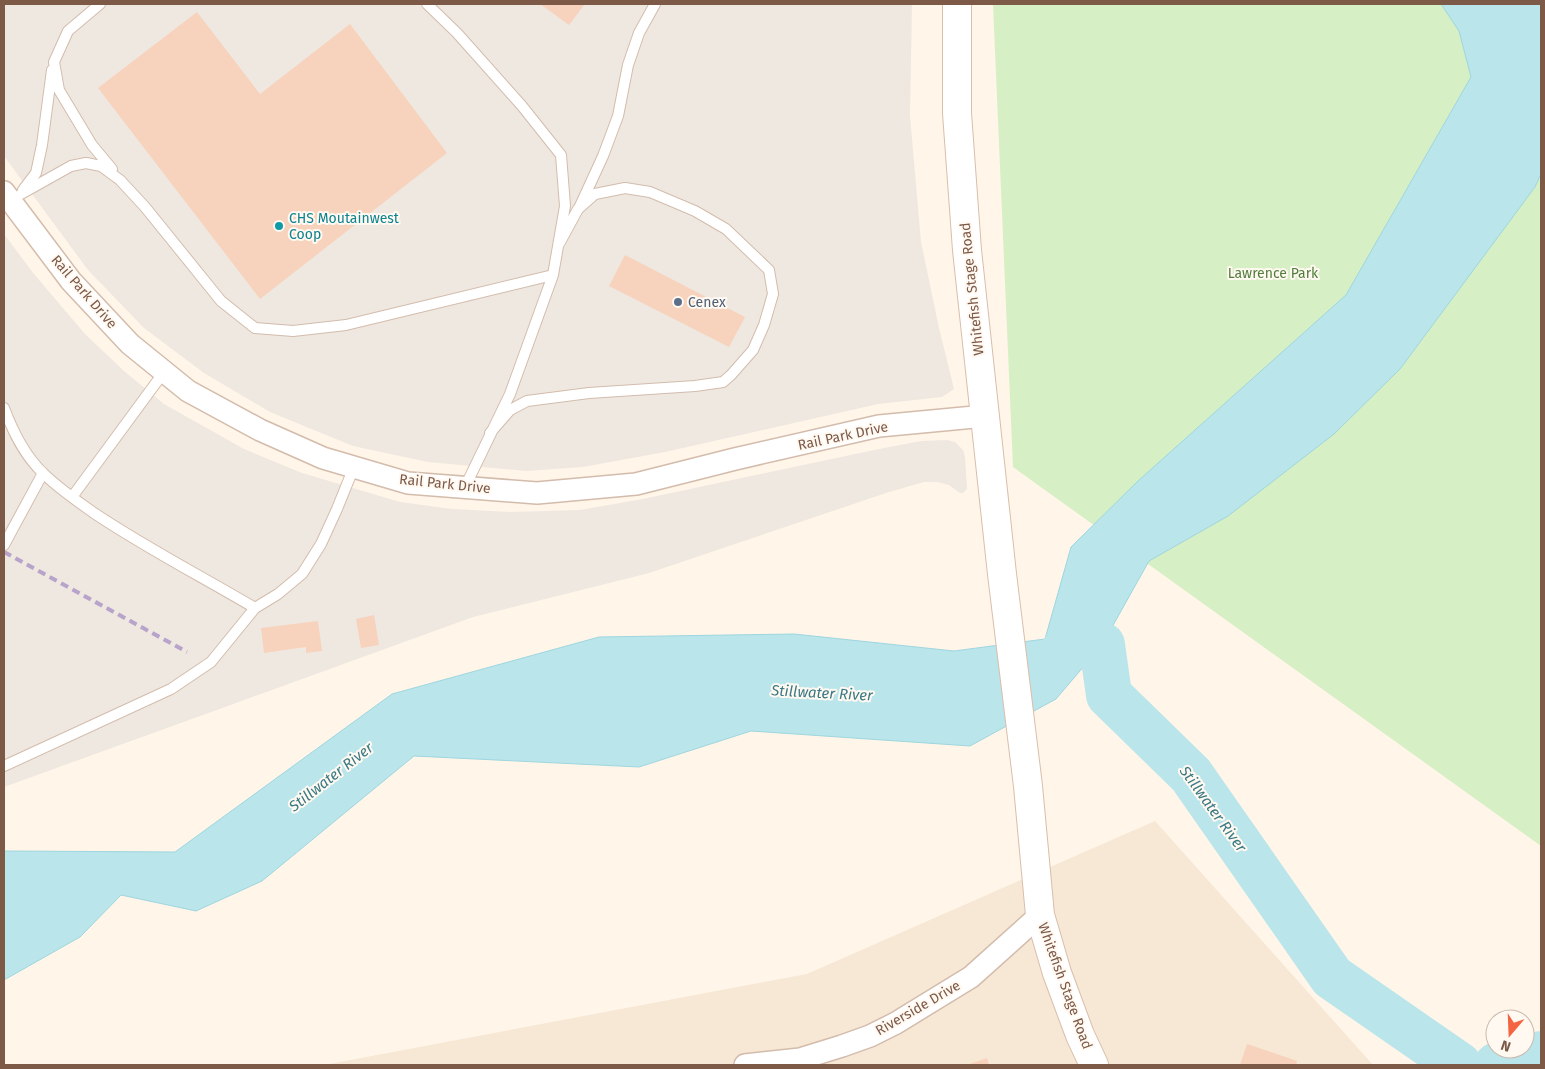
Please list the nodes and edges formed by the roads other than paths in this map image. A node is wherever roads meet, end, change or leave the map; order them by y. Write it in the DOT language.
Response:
graph roads {
  1 [pos="100,4"];
  2 [pos="427,4"];
  3 [pos="439,4"];
  4 [pos="655,4"];
  5 [pos="957,4"];
  6 [pos="478,57"];
  7 [pos="54,62"];
  8 [pos="120,180"];
  9 [pos="13,197"];
  10 [pos="578,209"];
  11 [pos="559,244"];
  12 [pos="553,276"];
  13 [pos="164,372"];
  14 [pos="4,408"];
  15 [pos="985,416"];
  16 [pos="490,433"];
  17 [pos="354,467"];
  18 [pos="42,473"];
  19 [pos="465,487"];
  20 [pos="72,497"];
  21 [pos="4,545"];
  22 [pos="255,608"];
  23 [pos="4,766"];
  24 [pos="1040,915"];
  25 [pos="745,1065"];
  26 [pos="1094,1065"];
  1 -- 7 [label="lane"];
  2 -- 6 [label="lane"];
  3 -- 6 [label="lane"];
  4 -- 10 [label="lane"];
  5 -- 15 [label="main road, Whitefish Stage Road"];
  6 -- 11 [label="lane"];
  7 -- 8 [label="lane"];
  7 -- 9 [label="lane"];
  8 -- 9 [label="lane"];
  8 -- 12 [label="lane"];
  9 -- 13 [label="street, Rail Park Drive"];
  10 -- 11 [label="lane"];
  10 -- 16 [label="lane"];
  11 -- 12 [label="lane"];
  12 -- 16 [label="lane"];
  13 -- 17 [label="street, Rail Park Drive"];
  13 -- 20 [label="lane"];
  14 -- 18 [label="lane"];
  15 -- 19 [label="street, Rail Park Drive"];
  15 -- 24 [label="main road, Whitefish Stage Road"];
  16 -- 19 [label="lane"];
  17 -- 19 [label="street, Rail Park Drive"];
  17 -- 22 [label="lane"];
  18 -- 20 [label="lane"];
  18 -- 21 [label="lane"];
  20 -- 22 [label="lane"];
  22 -- 23 [label="lane"];
  24 -- 25 [label="street, Riverside Drive"];
  24 -- 26 [label="main road, Whitefish Stage Road"];
}
